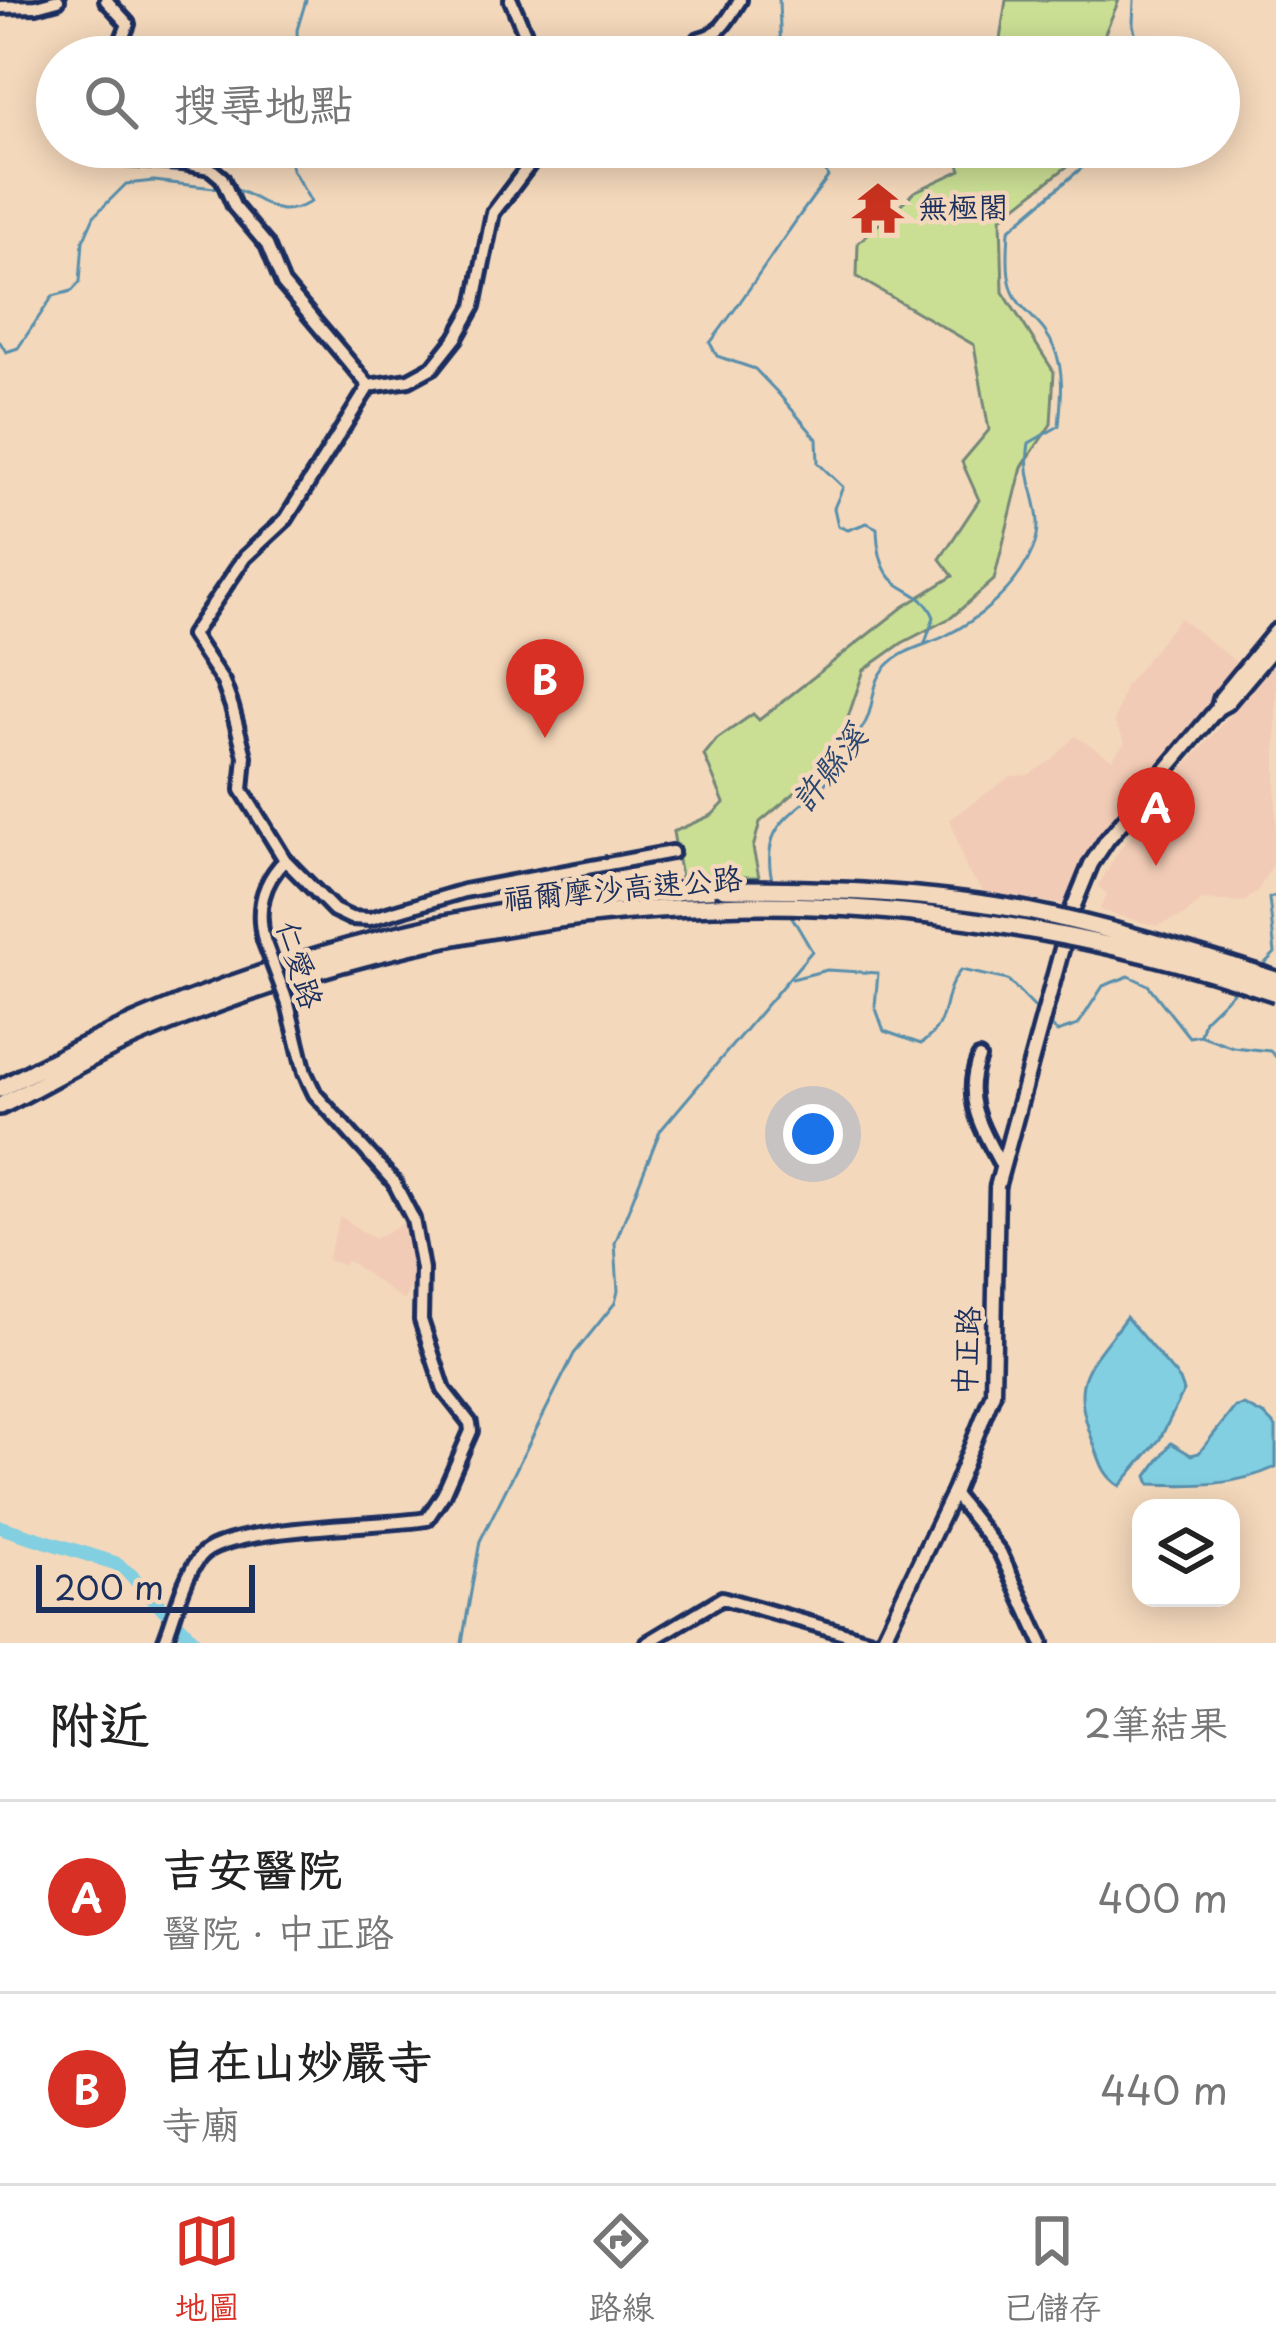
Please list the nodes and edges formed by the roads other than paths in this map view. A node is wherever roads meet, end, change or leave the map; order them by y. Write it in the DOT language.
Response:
graph roads {
  1 [pos="58,0"];
  2 [pos="106,0"];
  3 [pos="512,0"];
  4 [pos="740,0"];
  5 [pos="0,7"];
  6 [pos="123,36"];
  7 [pos="527,36"];
  8 [pos="713,36"];
  9 [pos="210,168"];
  10 [pos="526,168"];
  11 [pos="369,386"];
  12 [pos="1276,631"];
  13 [pos="1276,645"];
  14 [pos="1218,708"];
  15 [pos="672,852"];
  16 [pos="286,860"];
  17 [pos="1276,980"];
  18 [pos="1276,993"];
  19 [pos="979,1058"];
  20 [pos="0,1090"];
  21 [pos="0,1106"];
  22 [pos="1001,1165"];
  23 [pos="953,1493"];
  24 [pos="164,1643"];
  25 [pos="647,1643"];
  26 [pos="880,1643"];
  27 [pos="1042,1643"];
  1 -- 5 [label="street"];
  2 -- 6 [label="street"];
  3 -- 7 [label="street"];
  4 -- 8 [label="street"];
  9 -- 11 [label="street"];
  10 -- 11 [label="street"];
  11 -- 16 [label="street"];
  12 -- 14 [label="main road"];
  13 -- 14 [label="main road"];
  14 -- 22 [label="main road, 中正路"];
  15 -- 16 [label="street"];
  16 -- 24 [label="street, 仁愛路, bridge"];
  17 -- 20 [label="highway, 福爾摩沙高速公路, bridge"];
  18 -- 21 [label="highway, 福爾摩沙高速公路, bridge"];
  19 -- 22 [label="street"];
  22 -- 23 [label="main road, 中正路"];
  23 -- 26 [label="main road, 中正路"];
  23 -- 27 [label="street"];
  25 -- 26 [label="street"];
}
